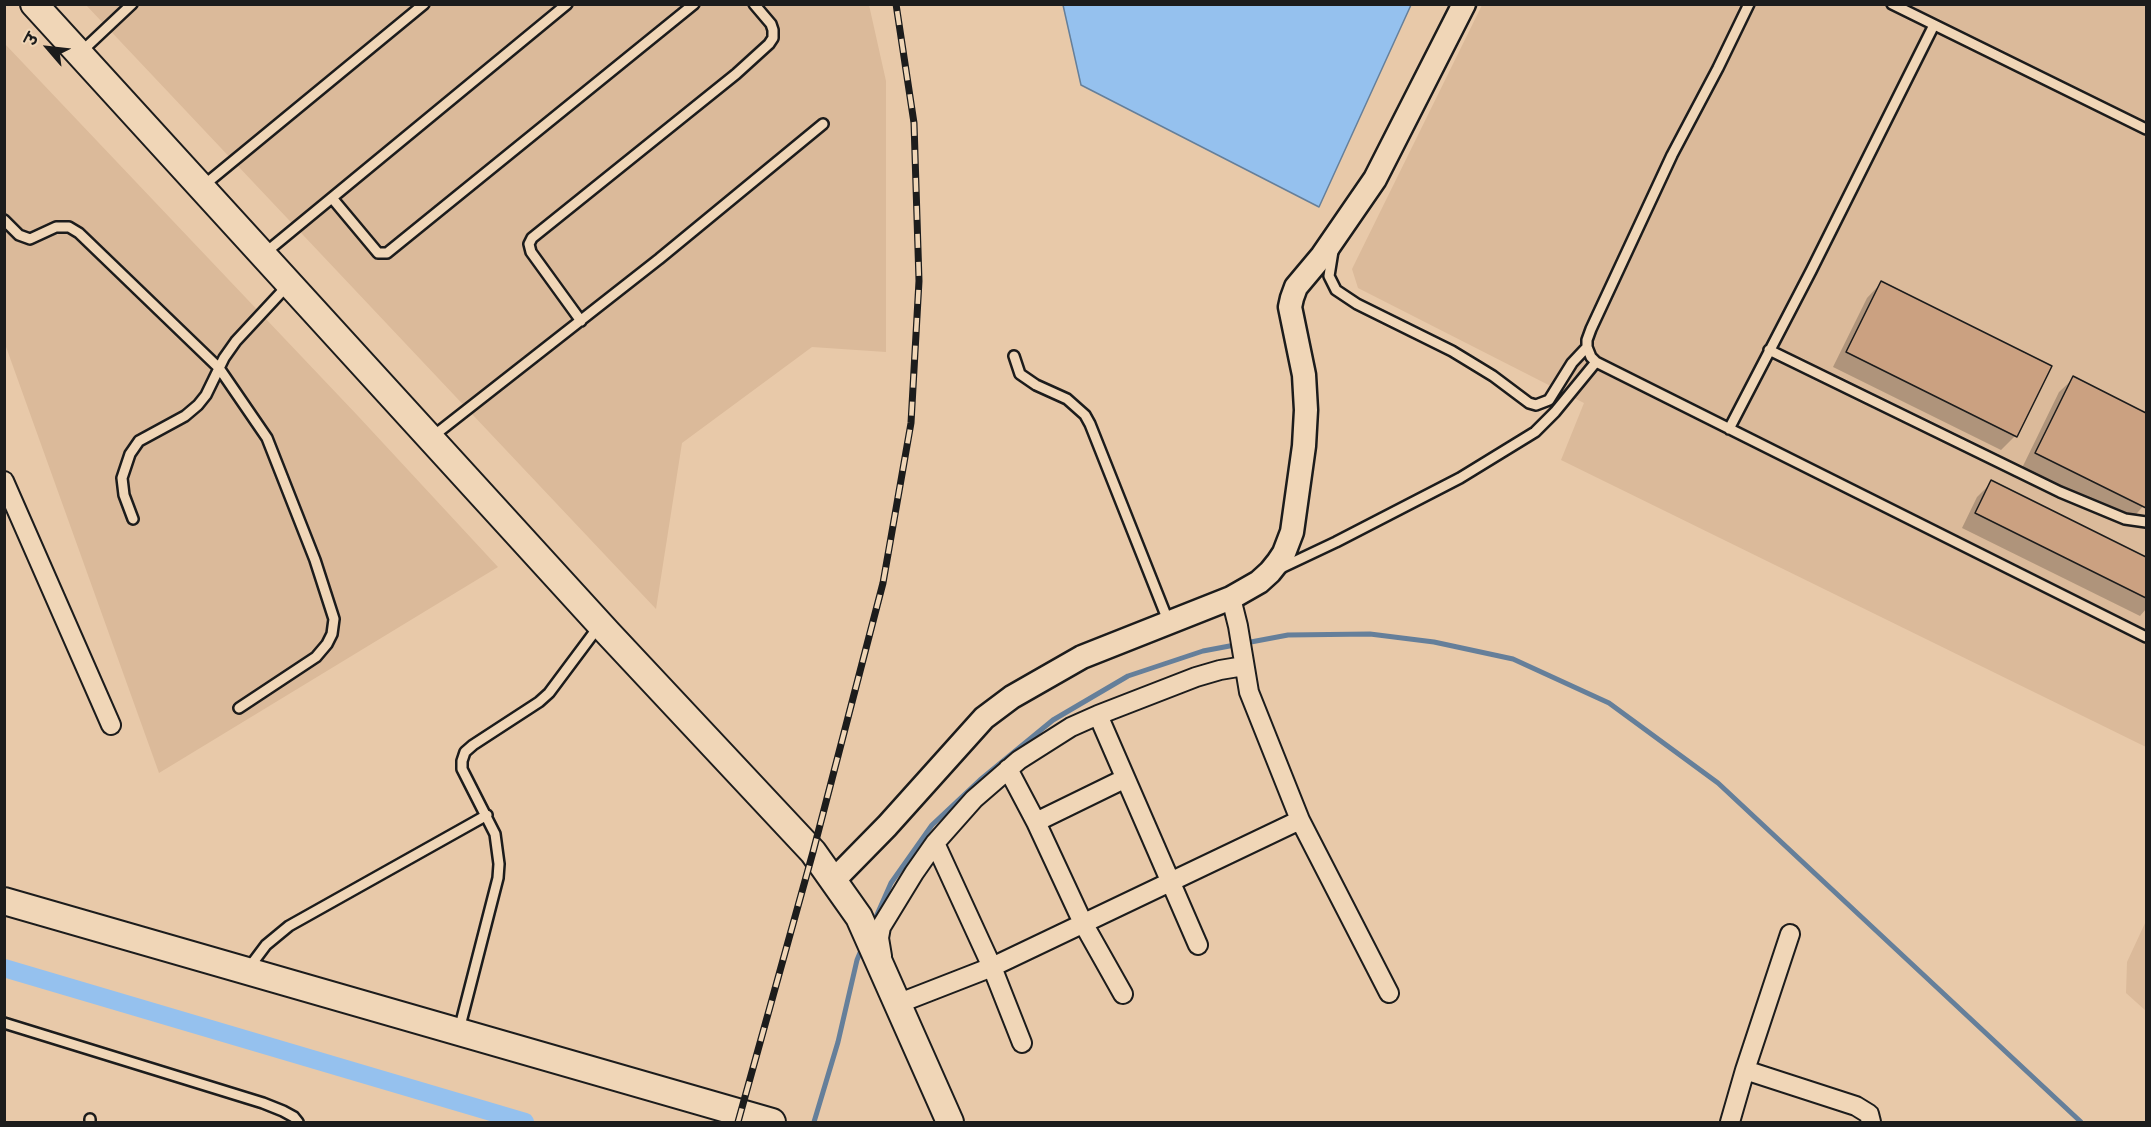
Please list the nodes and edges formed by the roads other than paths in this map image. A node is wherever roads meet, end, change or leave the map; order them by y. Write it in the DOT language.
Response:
graph roads {
  1 [pos="34,4"];
  2 [pos="132,4"];
  3 [pos="424,4"];
  4 [pos="567,4"];
  5 [pos="694,4"];
  6 [pos="754,4"];
  7 [pos="1464,4"];
  8 [pos="1749,4"];
  9 [pos="1892,4"];
  10 [pos="1934,25"];
  11 [pos="80,54"];
  12 [pos="823,124"];
  13 [pos="2146,129"];
  14 [pos="202,187"];
  15 [pos="332,198"];
  16 [pos="4,220"];
  17 [pos="1335,237"];
  18 [pos="263,255"];
  19 [pos="290,284"];
  20 [pos="581,321"];
  21 [pos="1587,347"];
  22 [pos="1769,350"];
  23 [pos="1014,357"];
  24 [pos="1596,362"];
  25 [pos="219,368"];
  26 [pos="1729,429"];
  27 [pos="430,438"];
  28 [pos="4,481"];
  29 [pos="133,519"];
  30 [pos="2146,522"];
  31 [pos="1270,572"];
  32 [pos="1231,598"];
  33 [pos="1169,623"];
  34 [pos="600,624"];
  35 [pos="2146,637"];
  36 [pos="1243,660"];
  37 [pos="239,708"];
  38 [pos="1098,715"];
  39 [pos="111,725"];
  40 [pos="1008,770"];
  41 [pos="1124,779"];
  42 [pos="487,816"];
  43 [pos="1300,820"];
  44 [pos="1036,822"];
  45 [pos="935,843"];
  46 [pos="833,880"];
  47 [pos="1171,882"];
  48 [pos="4,901"];
  49 [pos="1083,922"];
  50 [pos="1790,934"];
  51 [pos="1198,945"];
  52 [pos="992,967"];
  53 [pos="246,971"];
  54 [pos="886,974"];
  55 [pos="1389,993"];
  56 [pos="1123,994"];
  57 [pos="897,1004"];
  58 [pos="4,1023"];
  59 [pos="458,1032"];
  60 [pos="1022,1043"];
  61 [pos="1745,1070"];
  62 [pos="298,1122"];
  63 [pos="772,1122"];
  64 [pos="950,1122"];
  65 [pos="1730,1122"];
  66 [pos="1871,1122"];
  1 -- 11 [label="main road"];
  2 -- 11 [label="lane"];
  3 -- 14 [label="lane"];
  4 -- 15 [label="lane"];
  5 -- 15 [label="lane"];
  6 -- 20 [label="lane"];
  7 -- 17 [label="street"];
  8 -- 21 [label="lane"];
  9 -- 10 [label="lane"];
  10 -- 13 [label="lane"];
  10 -- 22 [label="lane"];
  11 -- 14 [label="main road"];
  12 -- 20 [label="lane"];
  14 -- 18 [label="main road"];
  15 -- 18 [label="lane"];
  16 -- 25 [label="lane"];
  17 -- 21 [label="lane"];
  17 -- 31 [label="street"];
  18 -- 19 [label="main road"];
  19 -- 25 [label="lane"];
  19 -- 27 [label="main road"];
  20 -- 27 [label="lane"];
  21 -- 24 [label="lane"];
  22 -- 26 [label="lane"];
  22 -- 30 [label="lane"];
  23 -- 33 [label="lane"];
  24 -- 26 [label="lane"];
  24 -- 31 [label="lane"];
  25 -- 29 [label="lane"];
  25 -- 37 [label="lane"];
  26 -- 35 [label="lane"];
  27 -- 34 [label="main road"];
  28 -- 39 [label="street"];
  31 -- 32 [label="street"];
  32 -- 33 [label="street"];
  32 -- 36 [label="street"];
  33 -- 46 [label="street"];
  34 -- 42 [label="lane"];
  34 -- 46 [label="main road"];
  36 -- 38 [label="street"];
  36 -- 43 [label="street"];
  38 -- 40 [label="street"];
  38 -- 41 [label="street"];
  40 -- 44 [label="street"];
  40 -- 45 [label="street"];
  41 -- 44 [label="street"];
  41 -- 47 [label="street"];
  42 -- 53 [label="lane"];
  42 -- 59 [label="lane"];
  43 -- 47 [label="street"];
  43 -- 55 [label="street"];
  44 -- 49 [label="street"];
  45 -- 52 [label="street"];
  45 -- 54 [label="street"];
  46 -- 54 [label="main road"];
  47 -- 49 [label="street"];
  47 -- 51 [label="street"];
  48 -- 53 [label="main road"];
  49 -- 52 [label="street"];
  49 -- 56 [label="street"];
  50 -- 61 [label="street"];
  52 -- 57 [label="street"];
  52 -- 60 [label="street"];
  53 -- 59 [label="main road"];
  54 -- 57 [label="main road"];
  57 -- 64 [label="main road"];
  58 -- 62 [label="lane"];
  59 -- 63 [label="main road"];
  61 -- 65 [label="street"];
  61 -- 66 [label="street"];
}
